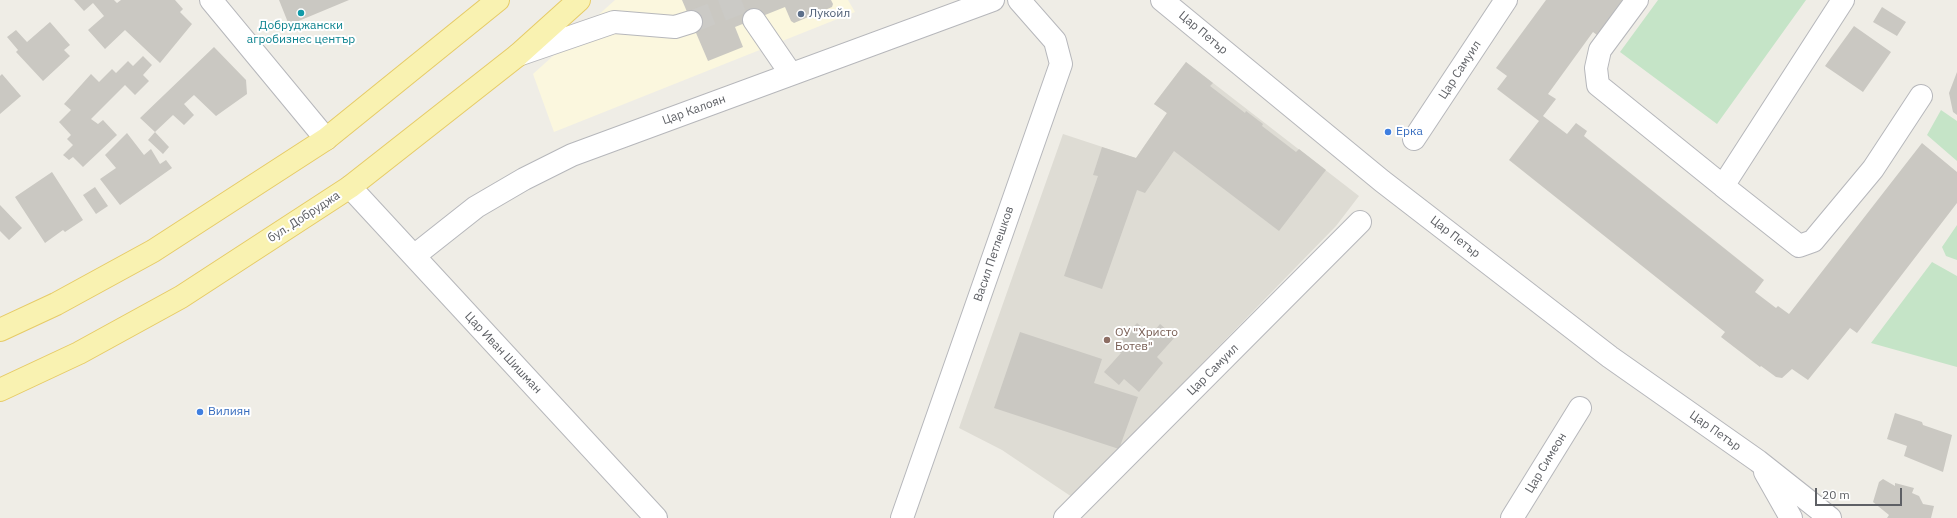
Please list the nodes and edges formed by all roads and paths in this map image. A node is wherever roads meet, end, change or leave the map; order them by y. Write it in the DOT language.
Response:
graph roads {
  1 [pos="211,0"];
  2 [pos="498,0"];
  3 [pos="579,0"];
  4 [pos="993,0"];
  5 [pos="1020,0"];
  6 [pos="1162,0"];
  7 [pos="1506,0"];
  8 [pos="1637,0"];
  9 [pos="1843,0"];
  10 [pos="754,20"];
  11 [pos="691,22"];
  12 [pos="518,55"];
  13 [pos="791,74"];
  14 [pos="1921,96"];
  15 [pos="326,139"];
  16 [pos="1414,139"];
  17 [pos="1723,186"];
  18 [pos="350,188"];
  19 [pos="1360,222"];
  20 [pos="414,256"];
  21 [pos="0,330"];
  22 [pos="0,390"];
  23 [pos="1580,408"];
  24 [pos="1758,461"];
  25 [pos="656,518"];
  26 [pos="902,518"];
  27 [pos="1065,518"];
  28 [pos="1512,518"];
  29 [pos="1791,518"];
  30 [pos="1830,518"];
  1 -- 15 [label="street"];
  2 -- 15 [label="main road"];
  3 -- 12 [label="main road, бул. Добруджа"];
  4 -- 13 [label="street, Цар Калоян"];
  5 -- 26 [label="street, Васил Петлешков"];
  6 -- 24 [label="street, Цар Петър"];
  7 -- 16 [label="street, Цар Самуил"];
  8 -- 17 [label="street"];
  9 -- 17 [label="street"];
  10 -- 13 [label="street"];
  11 -- 12 [label="street"];
  12 -- 18 [label="main road, бул. Добруджа"];
  13 -- 20 [label="street, Цар Калоян"];
  14 -- 17 [label="street"];
  15 -- 21 [label="main road"];
  18 -- 20 [label="street, Цар Иван Шишман"];
  18 -- 22 [label="main road, бул. Добруджа"];
  19 -- 27 [label="street, Цар Самуил"];
  20 -- 25 [label="street, Цар Иван Шишман"];
  23 -- 28 [label="street, Цар Симеон"];
  24 -- 29 [label="street, Цар Петър"];
  24 -- 30 [label="street, Цар Петър"];
}
